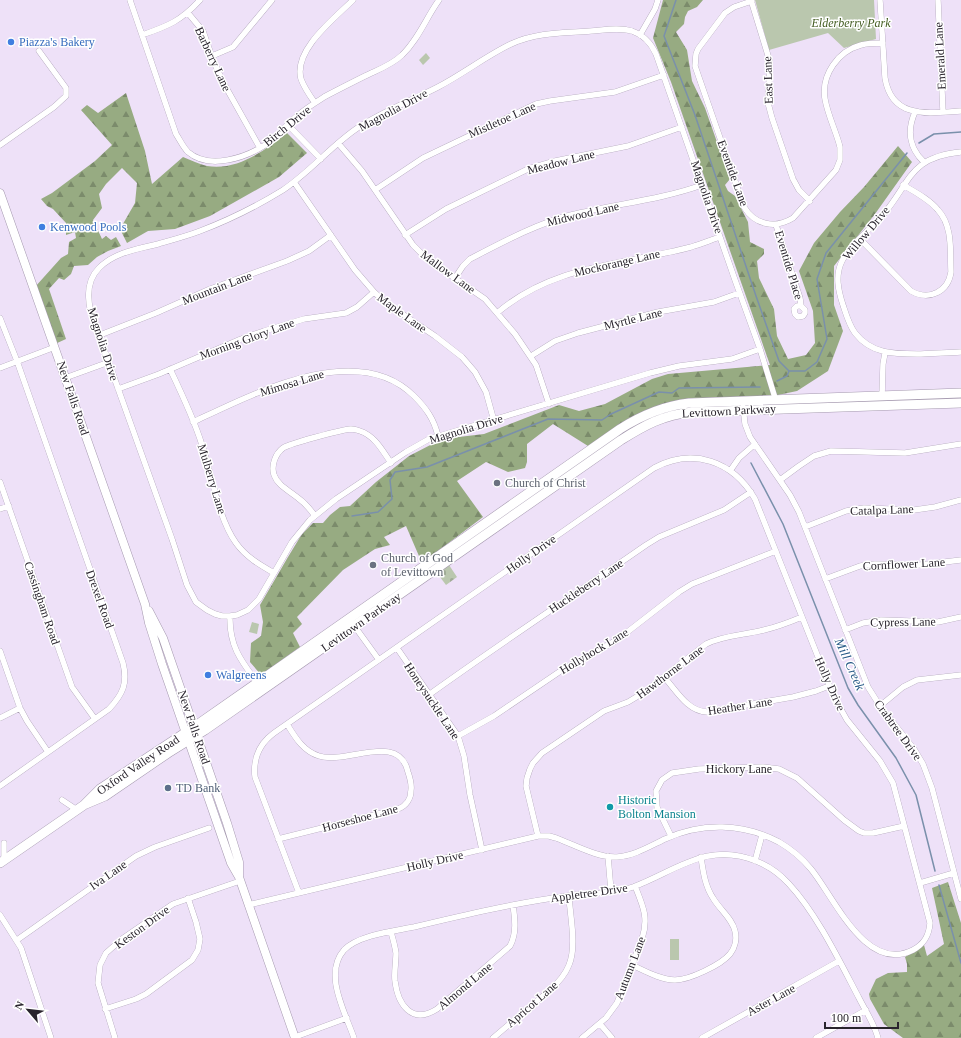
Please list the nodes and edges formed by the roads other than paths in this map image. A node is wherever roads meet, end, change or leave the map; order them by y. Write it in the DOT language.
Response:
graph roads {
  1 [pos="130,0"];
  2 [pos="200,0"];
  3 [pos="272,0"];
  4 [pos="353,0"];
  5 [pos="439,0"];
  6 [pos="658,0"];
  7 [pos="880,0"];
  8 [pos="938,0"];
  9 [pos="751,1"];
  10 [pos="188,13"];
  11 [pos="640,35"];
  12 [pos="142,36"];
  13 [pos="883,43"];
  14 [pos="39,51"];
  15 [pos="212,56"];
  16 [pos="664,75"];
  17 [pos="315,103"];
  18 [pos="961,111"];
  19 [pos="915,112"];
  20 [pos="943,112"];
  21 [pos="288,125"];
  22 [pos="682,127"];
  23 [pos="338,143"];
  24 [pos="0,145"];
  25 [pos="260,148"];
  26 [pos="961,152"];
  27 [pos="321,159"];
  28 [pos="924,162"];
  29 [pos="294,182"];
  30 [pos="702,185"];
  31 [pos="903,185"];
  32 [pos="375,190"];
  33 [pos="0,193"];
  34 [pos="810,202"];
  35 [pos="776,225"];
  36 [pos="331,235"];
  37 [pos="405,235"];
  38 [pos="720,237"];
  39 [pos="860,239"];
  40 [pos="455,278"];
  41 [pos="374,292"];
  42 [pos="740,294"];
  43 [pos="801,306"];
  44 [pos="498,313"];
  45 [pos="0,318"];
  46 [pos="100,335"];
  47 [pos="55,347"];
  48 [pos="760,349"];
  49 [pos="961,352"];
  50 [pos="885,353"];
  51 [pos="531,356"];
  52 [pos="17,361"];
  53 [pos="109,362"];
  54 [pos="0,368"];
  55 [pos="170,369"];
  56 [pos="65,378"];
  57 [pos="118,389"];
  58 [pos="961,393"];
  59 [pos="775,400"];
  60 [pos="882,401"];
  61 [pos="961,403"];
  62 [pos="549,404"];
  63 [pos="742,406"];
  64 [pos="778,409"];
  65 [pos="494,421"];
  66 [pos="194,422"];
  67 [pos="438,436"];
  68 [pos="755,444"];
  69 [pos="961,444"];
  70 [pos="961,452"];
  71 [pos="391,463"];
  72 [pos="730,471"];
  73 [pos="780,480"];
  74 [pos="0,482"];
  75 [pos="751,492"];
  76 [pos="961,500"];
  77 [pos="9,506"];
  78 [pos="0,509"];
  79 [pos="315,516"];
  80 [pos="805,528"];
  81 [pos="776,551"];
  82 [pos="961,560"];
  83 [pos="274,573"];
  84 [pos="825,579"];
  85 [pos="230,616"];
  86 [pos="802,617"];
  87 [pos="961,617"];
  88 [pos="352,623"];
  89 [pos="845,630"];
  90 [pos="397,648"];
  91 [pos="0,652"];
  92 [pos="1,658"];
  93 [pos="379,660"];
  94 [pos="664,677"];
  95 [pos="961,677"];
  96 [pos="257,682"];
  97 [pos="829,686"];
  98 [pos="263,690"];
  99 [pos="430,694"];
  100 [pos="880,706"];
  101 [pos="20,708"];
  102 [pos="0,718"];
  103 [pos="95,719"];
  104 [pos="286,724"];
  105 [pos="191,733"];
  106 [pos="458,736"];
  107 [pos="48,752"];
  108 [pos="0,786"];
  109 [pos="62,800"];
  110 [pos="81,807"];
  111 [pos="904,826"];
  112 [pos="209,828"];
  113 [pos="762,835"];
  114 [pos="538,836"];
  115 [pos="671,836"];
  116 [pos="278,839"];
  117 [pos="4,843"];
  118 [pos="482,850"];
  119 [pos="608,856"];
  120 [pos="701,857"];
  121 [pos="755,861"];
  122 [pos="2,862"];
  123 [pos="954,873"];
  124 [pos="239,879"];
  125 [pos="920,883"];
  126 [pos="635,886"];
  127 [pos="611,891"];
  128 [pos="299,893"];
  129 [pos="569,896"];
  130 [pos="188,898"];
  131 [pos="961,899"];
  132 [pos="248,905"];
  133 [pos="513,905"];
  134 [pos="0,915"];
  135 [pos="391,932"];
  136 [pos="17,940"];
  137 [pos="839,961"];
  138 [pos="632,965"];
  139 [pos="106,1009"];
  140 [pos="866,1010"];
  141 [pos="347,1018"];
  142 [pos="600,1024"];
  143 [pos="295,1037"];
  144 [pos="51,1038"];
  145 [pos="115,1038"];
  146 [pos="354,1038"];
  147 [pos="492,1038"];
  148 [pos="582,1038"];
  149 [pos="612,1038"];
  150 [pos="702,1038"];
  151 [pos="816,1038"];
  152 [pos="878,1038"];
  1 -- 12 [label="street, Birch Drive"];
  2 -- 10 [label="street"];
  3 -- 15 [label="street"];
  4 -- 17 [label="street"];
  5 -- 17 [label="street, Birch Drive"];
  6 -- 11 [label="street"];
  7 -- 13 [label="street"];
  8 -- 20 [label="street, Emerald Lane"];
  9 -- 34 [label="street, East Lane"];
  9 -- 35 [label="street, Eventide Lane"];
  10 -- 12 [label="street"];
  10 -- 15 [label="street, Barberry Lane"];
  11 -- 16 [label="street, Magnolia Drive"];
  11 -- 23 [label="street, Magnolia Drive"];
  12 -- 25 [label="street, Birch Drive"];
  13 -- 19 [label="street"];
  13 -- 34 [label="street"];
  14 -- 24 [label="street"];
  15 -- 25 [label="street, Barberry Lane"];
  16 -- 22 [label="street, Magnolia Drive"];
  16 -- 32 [label="street, Mistletoe Lane"];
  17 -- 21 [label="street, Birch Drive"];
  18 -- 20 [label="street"];
  19 -- 20 [label="street"];
  19 -- 28 [label="street"];
  21 -- 25 [label="street, Birch Drive"];
  21 -- 27 [label="street"];
  22 -- 30 [label="street, Magnolia Drive"];
  22 -- 37 [label="street, Meadow Lane"];
  23 -- 27 [label="street, Magnolia Drive"];
  23 -- 32 [label="street, Mallow Lane"];
  26 -- 28 [label="street, Willow Drive"];
  27 -- 29 [label="street, Magnolia Drive"];
  28 -- 31 [label="street, Willow Drive"];
  29 -- 36 [label="street, Maple Lane"];
  29 -- 46 [label="street, Magnolia Drive"];
  30 -- 38 [label="street, Magnolia Drive"];
  30 -- 40 [label="street, Midwood Lane"];
  31 -- 39 [label="street, Willow Drive"];
  31 -- 39 [label="street"];
  32 -- 37 [label="street, Mallow Lane"];
  33 -- 47 [label="main road, New Falls Road"];
  34 -- 35 [label="street"];
  35 -- 43 [label="street, Eventide Place"];
  36 -- 41 [label="street, Maple Lane"];
  36 -- 46 [label="street, Mountain Lane"];
  37 -- 40 [label="street, Mallow Lane"];
  38 -- 42 [label="street, Magnolia Drive"];
  38 -- 44 [label="street, Mockorange Lane"];
  39 -- 50 [label="street, Willow Drive"];
  40 -- 44 [label="street, Mallow Lane"];
  41 -- 55 [label="street, Morning Glory Lane"];
  41 -- 65 [label="street, Maple Lane"];
  42 -- 48 [label="street, Magnolia Drive"];
  42 -- 51 [label="street, Myrtle Lane"];
  44 -- 51 [label="street, Mallow Lane"];
  45 -- 52 [label="street, Drexel Road"];
  46 -- 53 [label="street, Magnolia Drive"];
  47 -- 52 [label="street"];
  47 -- 56 [label="main road, New Falls Road"];
  48 -- 59 [label="street, Magnolia Drive"];
  48 -- 62 [label="street, Magnolia Drive"];
  49 -- 50 [label="street, Willow Drive"];
  50 -- 60 [label="street"];
  51 -- 62 [label="street, Mallow Lane"];
  52 -- 54 [label="street"];
  52 -- 103 [label="street, Drexel Road"];
  53 -- 56 [label="street"];
  53 -- 57 [label="street, Magnolia Drive"];
  55 -- 57 [label="street, Morning Glory Lane"];
  55 -- 66 [label="street, Mulberry Lane"];
  56 -- 105 [label="main road, New Falls Road"];
  57 -- 85 [label="street, Magnolia Drive"];
  58 -- 60 [label="main road, Levittown Parkway"];
  59 -- 60 [label="main road, Levittown Parkway"];
  59 -- 63 [label="main road, Levittown Parkway"];
  59 -- 64 [label="street, Magnolia Drive"];
  60 -- 61 [label="main road, Levittown Parkway"];
  60 -- 64 [label="main road, Levittown Parkway"];
  62 -- 65 [label="street, Magnolia Drive"];
  63 -- 64 [label="main road, Levittown Parkway"];
  63 -- 68 [label="street, Crabtree Drive"];
  63 -- 88 [label="main road, Levittown Parkway"];
  65 -- 67 [label="street, Magnolia Drive"];
  66 -- 67 [label="street, Mimosa Lane"];
  66 -- 83 [label="street, Mulberry Lane"];
  67 -- 71 [label="street, Magnolia Drive"];
  68 -- 72 [label="street"];
  68 -- 73 [label="street, Crabtree Drive"];
  69 -- 70 [label="street"];
  69 -- 73 [label="street"];
  71 -- 79 [label="street, Magnolia Drive"];
  71 -- 79 [label="street"];
  72 -- 75 [label="street, Holly Drive"];
  72 -- 90 [label="street, Holly Drive"];
  73 -- 80 [label="street, Crabtree Drive"];
  74 -- 77 [label="street, Cassingham Road"];
  75 -- 81 [label="street, Holly Drive"];
  75 -- 99 [label="street, Huckleberry Lane"];
  76 -- 80 [label="street, Catalpa Lane"];
  77 -- 78 [label="street"];
  77 -- 103 [label="street, Cassingham Road"];
  79 -- 83 [label="street, Magnolia Drive"];
  80 -- 84 [label="street, Crabtree Drive"];
  81 -- 86 [label="street, Holly Drive"];
  81 -- 106 [label="street, Hollyhock Lane"];
  82 -- 84 [label="street, Cornflower Lane"];
  83 -- 85 [label="street, Magnolia Drive"];
  84 -- 89 [label="street, Crabtree Drive"];
  85 -- 96 [label="street"];
  86 -- 94 [label="street, Hawthorne Lane"];
  86 -- 97 [label="street, Holly Drive"];
  87 -- 89 [label="street, Cypress Lane"];
  88 -- 93 [label="street"];
  88 -- 96 [label="main road, Levittown Parkway"];
  88 -- 98 [label="main road, Levittown Parkway"];
  89 -- 100 [label="street, Crabtree Drive"];
  90 -- 93 [label="street, Holly Drive"];
  90 -- 99 [label="street, Honeysuckle Lane"];
  91 -- 92 [label="street"];
  92 -- 101 [label="street"];
  93 -- 104 [label="street, Holly Drive"];
  94 -- 97 [label="street, Heather Lane"];
  94 -- 114 [label="street, Hawthorne Lane"];
  95 -- 100 [label="street"];
  96 -- 98 [label="street"];
  96 -- 105 [label="main road, Levittown Parkway"];
  97 -- 111 [label="street, Holly Drive"];
  98 -- 105 [label="main road, Levittown Parkway"];
  99 -- 106 [label="street, Honeysuckle Lane"];
  100 -- 123 [label="street, Crabtree Drive"];
  101 -- 102 [label="street"];
  101 -- 107 [label="street"];
  103 -- 107 [label="street, Drexel Road"];
  104 -- 116 [label="street, Holly Drive"];
  104 -- 116 [label="street, Horseshoe Lane"];
  105 -- 110 [label="main road, Oxford Valley Road"];
  105 -- 124 [label="main road, New Falls Road"];
  106 -- 118 [label="street, Honeysuckle Lane"];
  107 -- 108 [label="street, Drexel Road"];
  109 -- 110 [label="street"];
  110 -- 122 [label="main road, Oxford Valley Road"];
  111 -- 115 [label="street, Hickory Lane"];
  111 -- 125 [label="street, Holly Drive"];
  112 -- 136 [label="street, Iva Lane"];
  113 -- 115 [label="street, Holly Drive"];
  113 -- 121 [label="street"];
  113 -- 125 [label="street, Holly Drive"];
  114 -- 118 [label="street, Holly Drive"];
  114 -- 119 [label="street, Holly Drive"];
  115 -- 119 [label="street, Holly Drive"];
  116 -- 128 [label="street, Holly Drive"];
  117 -- 122 [label="street"];
  118 -- 128 [label="street, Holly Drive"];
  119 -- 127 [label="street"];
  120 -- 121 [label="street, Appletree Drive"];
  120 -- 126 [label="street, Appletree Drive"];
  120 -- 138 [label="street"];
  121 -- 137 [label="street, Appletree Drive"];
  123 -- 125 [label="street"];
  123 -- 131 [label="street, Crabtree Drive"];
  124 -- 130 [label="street, Keston Drive"];
  124 -- 132 [label="main road, New Falls Road"];
  126 -- 127 [label="street, Appletree Drive"];
  126 -- 138 [label="street, Autumn Lane"];
  127 -- 129 [label="street, Appletree Drive"];
  128 -- 132 [label="street, Holly Drive"];
  129 -- 133 [label="street, Appletree Drive"];
  129 -- 147 [label="street, Apricot Lane"];
  130 -- 139 [label="street, Keston Drive"];
  130 -- 139 [label="street"];
  132 -- 143 [label="main road, New Falls Road"];
  133 -- 135 [label="street, Appletree Drive"];
  133 -- 135 [label="street, Almond Lane"];
  134 -- 136 [label="street"];
  135 -- 141 [label="street, Appletree Drive"];
  136 -- 144 [label="street"];
  137 -- 140 [label="street, Appletree Drive"];
  137 -- 150 [label="street, Aster Lane"];
  138 -- 142 [label="street, Autumn Lane"];
  139 -- 145 [label="street, Keston Drive"];
  140 -- 151 [label="street"];
  140 -- 152 [label="street, Appletree Drive"];
  141 -- 143 [label="street"];
  141 -- 146 [label="street, Appletree Drive"];
  142 -- 148 [label="street, Autumn Lane"];
  142 -- 149 [label="street"];
}
